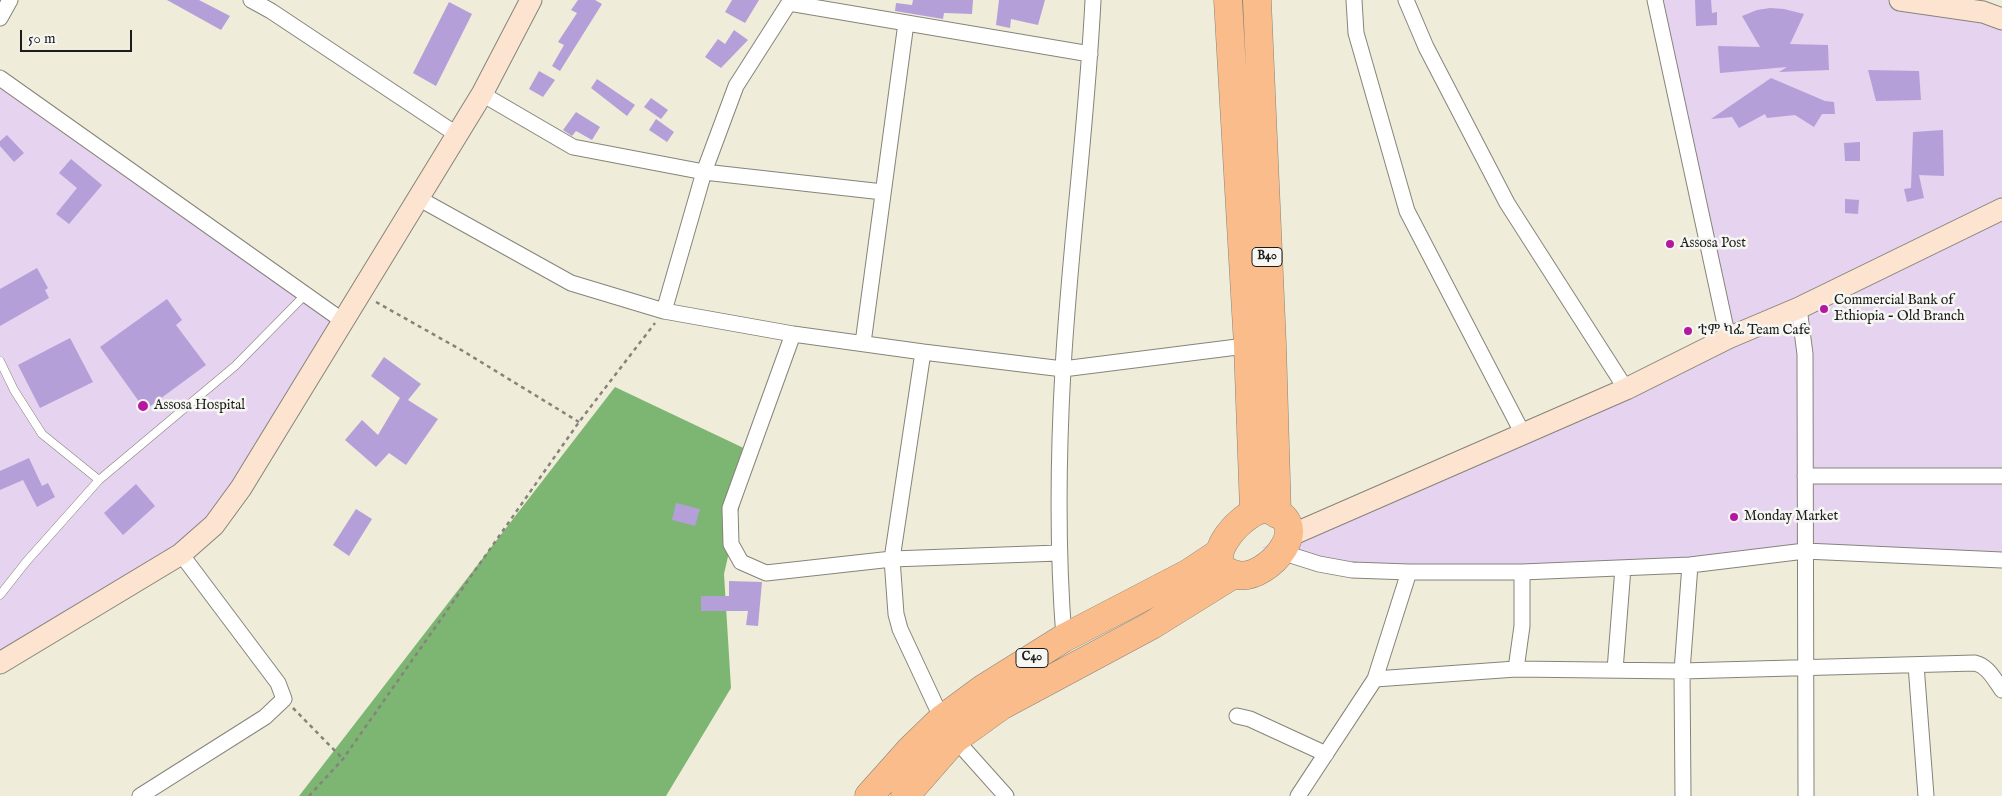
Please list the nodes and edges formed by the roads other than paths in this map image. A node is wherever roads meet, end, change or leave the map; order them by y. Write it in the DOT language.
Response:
graph roads {
  1 [pos="10,0"];
  2 [pos="251,0"];
  3 [pos="531,0"];
  4 [pos="1093,0"];
  5 [pos="1228,0"];
  6 [pos="1257,0"];
  7 [pos="1354,0"];
  8 [pos="1406,0"];
  9 [pos="1654,0"];
  10 [pos="1900,0"];
  11 [pos="789,1"];
  12 [pos="0,18"];
  13 [pos="2002,19"];
  14 [pos="906,23"];
  15 [pos="1090,54"];
  16 [pos="0,78"];
  17 [pos="482,94"];
  18 [pos="456,134"];
  19 [pos="704,172"];
  20 [pos="883,192"];
  21 [pos="418,198"];
  22 [pos="2002,209"];
  23 [pos="306,294"];
  24 [pos="1800,308"];
  25 [pos="664,311"];
  26 [pos="343,321"];
  27 [pos="793,334"];
  28 [pos="1728,338"];
  29 [pos="864,343"];
  30 [pos="1260,345"];
  31 [pos="923,352"];
  32 [pos="0,361"];
  33 [pos="1063,369"];
  34 [pos="1626,389"];
  35 [pos="1523,434"];
  36 [pos="1805,476"];
  37 [pos="2002,476"];
  38 [pos="99,480"];
  39 [pos="1275,528"];
  40 [pos="1805,551"];
  41 [pos="1059,553"];
  42 [pos="182,554"];
  43 [pos="892,560"];
  44 [pos="2002,560"];
  45 [pos="1226,564"];
  46 [pos="1690,565"];
  47 [pos="1623,568"];
  48 [pos="1409,572"];
  49 [pos="1522,572"];
  50 [pos="0,595"];
  51 [pos="1064,638"];
  52 [pos="0,663"];
  53 [pos="1916,665"];
  54 [pos="1806,668"];
  55 [pos="1516,669"];
  56 [pos="1615,670"];
  57 [pos="1682,671"];
  58 [pos="1375,679"];
  59 [pos="2002,690"];
  60 [pos="1237,716"];
  61 [pos="948,729"];
  62 [pos="1326,754"];
  63 [pos="875,794"];
  64 [pos="140,796"];
  65 [pos="905,796"];
  66 [pos="1006,796"];
  67 [pos="1298,796"];
  68 [pos="1683,796"];
  69 [pos="1806,796"];
  70 [pos="1926,796"];
  1 -- 12 [label="street"];
  2 -- 18 [label="street"];
  3 -- 17 [label="street"];
  4 -- 15 [label="street"];
  5 -- 30 [label="highway, B40"];
  6 -- 30 [label="highway, B40"];
  7 -- 35 [label="street"];
  8 -- 34 [label="street"];
  9 -- 28 [label="street"];
  10 -- 13 [label="street"];
  11 -- 14 [label="street"];
  11 -- 19 [label="street"];
  14 -- 15 [label="street"];
  14 -- 20 [label="street"];
  15 -- 33 [label="street"];
  16 -- 23 [label="street"];
  17 -- 18 [label="street"];
  17 -- 19 [label="street"];
  18 -- 21 [label="street"];
  19 -- 20 [label="street"];
  19 -- 25 [label="street"];
  20 -- 29 [label="street"];
  21 -- 25 [label="street"];
  21 -- 26 [label="street"];
  22 -- 24 [label="street"];
  23 -- 26 [label="street"];
  23 -- 38 [label="lane"];
  24 -- 28 [label="street"];
  24 -- 36 [label="street"];
  25 -- 27 [label="street"];
  26 -- 42 [label="street"];
  27 -- 29 [label="street"];
  27 -- 43 [label="street"];
  28 -- 34 [label="street"];
  29 -- 31 [label="street"];
  30 -- 33 [label="street"];
  30 -- 39 [label="highway, B40"];
  31 -- 33 [label="street"];
  31 -- 43 [label="street"];
  32 -- 38 [label="lane"];
  33 -- 41 [label="street"];
  34 -- 35 [label="street"];
  35 -- 39 [label="street"];
  36 -- 37 [label="street"];
  36 -- 40 [label="street"];
  38 -- 50 [label="lane"];
  39 -- 45 [label="highway"];
  39 -- 45 [label="highway"];
  39 -- 48 [label="street"];
  40 -- 44 [label="street"];
  40 -- 46 [label="street"];
  40 -- 54 [label="street"];
  41 -- 43 [label="street"];
  41 -- 51 [label="street"];
  42 -- 52 [label="street"];
  42 -- 64 [label="street"];
  43 -- 61 [label="street"];
  45 -- 51 [label="highway, C40"];
  45 -- 61 [label="highway, C40"];
  46 -- 47 [label="street"];
  46 -- 57 [label="street"];
  47 -- 49 [label="street"];
  47 -- 56 [label="street"];
  48 -- 49 [label="street"];
  48 -- 58 [label="street"];
  49 -- 55 [label="street"];
  51 -- 61 [label="highway, C40"];
  53 -- 54 [label="street"];
  53 -- 59 [label="street"];
  53 -- 70 [label="street"];
  54 -- 57 [label="street"];
  54 -- 69 [label="street"];
  55 -- 56 [label="street"];
  55 -- 58 [label="street"];
  56 -- 57 [label="street"];
  57 -- 68 [label="street"];
  58 -- 62 [label="street"];
  60 -- 62 [label="street"];
  61 -- 63 [label="highway, C40"];
  61 -- 65 [label="highway, C40"];
  61 -- 66 [label="street"];
  62 -- 67 [label="street"];
}
